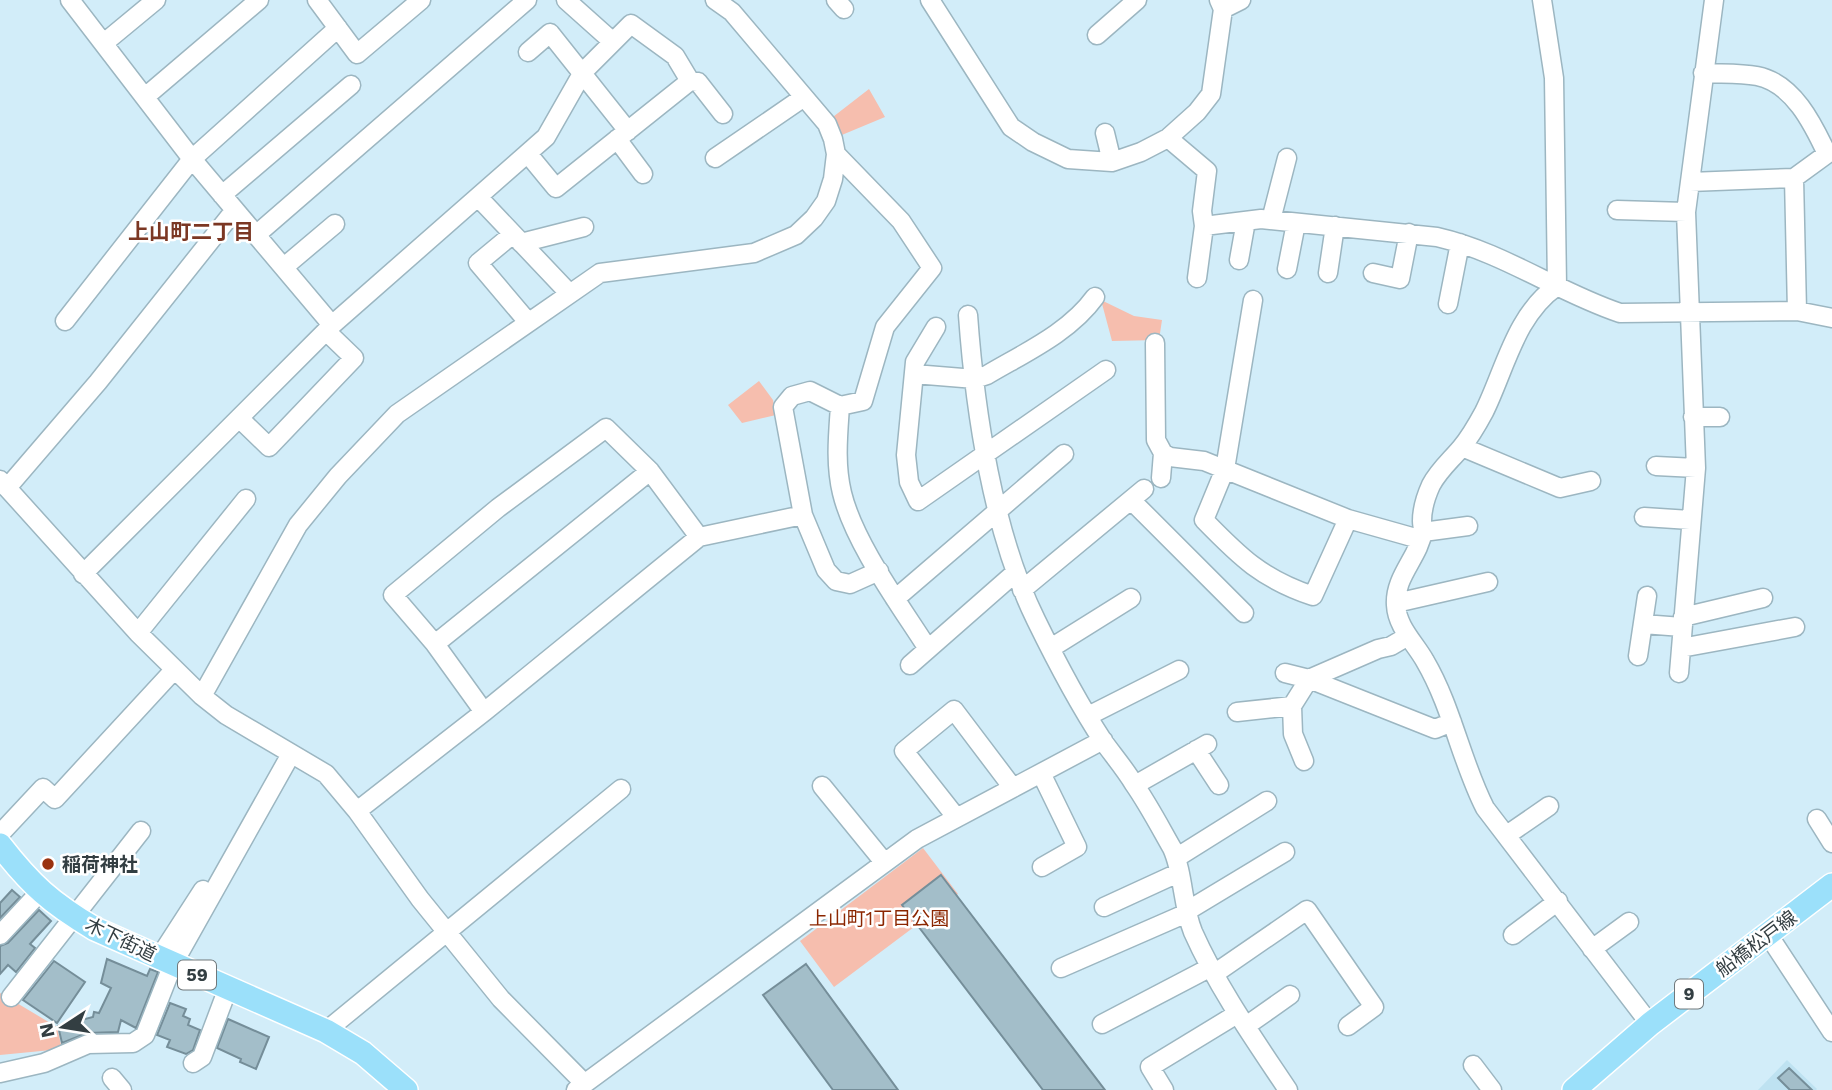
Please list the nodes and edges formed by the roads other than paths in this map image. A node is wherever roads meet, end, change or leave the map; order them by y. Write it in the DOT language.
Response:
graph roads {
  1 [pos="70,0"];
  2 [pos="156,0"];
  3 [pos="259,0"];
  4 [pos="421,0"];
  5 [pos="527,0"];
  6 [pos="566,0"];
  7 [pos="715,0"];
  8 [pos="930,0"];
  9 [pos="1137,0"];
  10 [pos="1241,0"];
  11 [pos="1542,0"];
  12 [pos="1714,0"];
  13 [pos="326,4"];
  14 [pos="1221,5"];
  15 [pos="338,28"];
  16 [pos="1097,35"];
  17 [pos="613,42"];
  18 [pos="104,43"];
  19 [pos="528,52"];
  20 [pos="583,72"];
  21 [pos="1703,73"];
  22 [pos="690,80"];
  23 [pos="351,85"];
  24 [pos="145,97"];
  25 [pos="804,97"];
  26 [pos="723,114"];
  27 [pos="1105,133"];
  28 [pos="623,135"];
  29 [pos="1168,138"];
  30 [pos="528,153"];
  31 [pos="836,154"];
  32 [pos="715,158"];
  33 [pos="1287,158"];
  34 [pos="192,159"];
  35 [pos="1112,162"];
  36 [pos="643,174"];
  37 [pos="1794,178"];
  38 [pos="1690,182"];
  39 [pos="222,195"];
  40 [pos="478,197"];
  41 [pos="1616,210"];
  42 [pos="234,211"];
  43 [pos="1686,212"];
  44 [pos="1271,219"];
  45 [pos="1245,221"];
  46 [pos="1296,223"];
  47 [pos="335,224"];
  48 [pos="1204,226"];
  49 [pos="1335,226"];
  50 [pos="584,227"];
  51 [pos="1409,233"];
  52 [pos="256,235"];
  53 [pos="517,239"];
  54 [pos="1460,243"];
  55 [pos="1240,260"];
  56 [pos="285,267"];
  57 [pos="1287,269"];
  58 [pos="1328,273"];
  59 [pos="1373,274"];
  60 [pos="1197,278"];
  61 [pos="1557,286"];
  62 [pos="569,293"];
  63 [pos="1095,297"];
  64 [pos="1252,300"];
  65 [pos="1448,304"];
  66 [pos="1688,311"];
  67 [pos="1797,311"];
  68 [pos="968,315"];
  69 [pos="1832,318"];
  70 [pos="65,321"];
  71 [pos="528,322"];
  72 [pos="936,327"];
  73 [pos="329,328"];
  74 [pos="1156,343"];
  75 [pos="1106,370"];
  76 [pos="914,374"];
  77 [pos="975,379"];
  78 [pos="840,406"];
  79 [pos="1693,417"];
  80 [pos="1720,417"];
  81 [pos="239,418"];
  82 [pos="1462,447"];
  83 [pos="986,451"];
  84 [pos="1163,453"];
  85 [pos="1064,454"];
  86 [pos="1656,466"];
  87 [pos="1696,468"];
  88 [pos="1225,469"];
  89 [pos="650,471"];
  90 [pos="1161,478"];
  91 [pos="1591,481"];
  92 [pos="4,484"];
  93 [pos="246,499"];
  94 [pos="998,510"];
  95 [pos="803,515"];
  96 [pos="1644,517"];
  97 [pos="1348,519"];
  98 [pos="1690,520"];
  99 [pos="1468,526"];
  100 [pos="1421,536"];
  101 [pos="699,537"];
  102 [pos="879,571"];
  103 [pos="83,574"];
  104 [pos="1019,581"];
  105 [pos="1488,582"];
  106 [pos="1647,596"];
  107 [pos="1131,598"];
  108 [pos="1763,598"];
  109 [pos="895,599"];
  110 [pos="1396,603"];
  111 [pos="1244,613"];
  112 [pos="1682,622"];
  113 [pos="1643,624"];
  114 [pos="1795,627"];
  115 [pos="138,633"];
  116 [pos="1408,636"];
  117 [pos="435,644"];
  118 [pos="1681,648"];
  119 [pos="928,649"];
  120 [pos="1051,649"];
  121 [pos="1639,656"];
  122 [pos="910,665"];
  123 [pos="174,670"];
  124 [pos="1179,670"];
  125 [pos="1285,673"];
  126 [pos="1679,673"];
  127 [pos="1309,679"];
  128 [pos="202,696"];
  129 [pos="1292,706"];
  130 [pos="484,712"];
  131 [pos="1237,712"];
  132 [pos="1088,716"];
  133 [pos="1452,723"];
  134 [pos="1102,740"];
  135 [pos="291,754"];
  136 [pos="1304,761"];
  137 [pos="1041,774"];
  138 [pos="1135,785"];
  139 [pos="1219,785"];
  140 [pos="822,786"];
  141 [pos="1013,788"];
  142 [pos="621,789"];
  143 [pos="1267,801"];
  144 [pos="1549,806"];
  145 [pos="357,811"];
  146 [pos="956,817"];
  147 [pos="1817,819"];
  148 [pos="141,831"];
  149 [pos="0,834"];
  150 [pos="1507,835"];
  151 [pos="1832,843"];
  152 [pos="0,845"];
  153 [pos="1285,852"];
  154 [pos="884,862"];
  155 [pos="1177,866"];
  156 [pos="1042,867"];
  157 [pos="1832,885"];
  158 [pos="40,892"];
  159 [pos="1832,894"];
  160 [pos="1558,901"];
  161 [pos="1808,903"];
  162 [pos="1104,908"];
  163 [pos="1187,912"];
  164 [pos="74,916"];
  165 [pos="1629,922"];
  166 [pos="447,932"];
  167 [pos="1767,933"];
  168 [pos="1513,934"];
  169 [pos="0,936"];
  170 [pos="1592,949"];
  171 [pos="166,961"];
  172 [pos="1061,968"];
  173 [pos="1213,970"];
  174 [pos="228,988"];
  175 [pos="1290,995"];
  176 [pos="11,997"];
  177 [pos="1242,1020"];
  178 [pos="1102,1024"];
  179 [pos="1650,1024"];
  180 [pos="1348,1026"];
  181 [pos="326,1031"];
  182 [pos="1832,1032"];
  183 [pos="193,1063"];
  184 [pos="1473,1065"];
  185 [pos="0,1073"];
  186 [pos="580,1086"];
  187 [pos="406,1090"];
  188 [pos="1164,1090"];
  189 [pos="1288,1090"];
  190 [pos="1492,1090"];
  191 [pos="1574,1090"];
  1 -- 18 [label="street"];
  2 -- 18 [label="street"];
  3 -- 24 [label="street"];
  4 -- 15 [label="street"];
  5 -- 52 [label="street"];
  6 -- 17 [label="street"];
  7 -- 25 [label="street"];
  8 -- 35 [label="street"];
  9 -- 16 [label="street"];
  10 -- 14 [label="street"];
  11 -- 61 [label="street"];
  12 -- 21 [label="street"];
  13 -- 15 [label="street"];
  14 -- 29 [label="street"];
  15 -- 34 [label="street"];
  17 -- 20 [label="street"];
  17 -- 22 [label="street"];
  18 -- 24 [label="street"];
  19 -- 20 [label="street"];
  20 -- 28 [label="street"];
  20 -- 30 [label="street"];
  21 -- 37 [label="street"];
  21 -- 38 [label="street"];
  22 -- 26 [label="street"];
  22 -- 28 [label="street"];
  23 -- 39 [label="street"];
  24 -- 34 [label="street"];
  25 -- 31 [label="street"];
  25 -- 32 [label="street"];
  27 -- 35 [label="street"];
  28 -- 30 [label="street"];
  28 -- 36 [label="street"];
  29 -- 35 [label="street"];
  29 -- 48 [label="street"];
  30 -- 40 [label="street"];
  31 -- 62 [label="street"];
  31 -- 78 [label="street"];
  33 -- 44 [label="street"];
  34 -- 39 [label="street"];
  34 -- 70 [label="street"];
  37 -- 38 [label="street"];
  37 -- 67 [label="street"];
  38 -- 43 [label="street"];
  39 -- 42 [label="street"];
  40 -- 53 [label="street"];
  40 -- 73 [label="street"];
  41 -- 43 [label="street"];
  42 -- 52 [label="street"];
  42 -- 92 [label="street"];
  43 -- 66 [label="street"];
  44 -- 45 [label="street"];
  44 -- 46 [label="street"];
  45 -- 48 [label="street"];
  45 -- 55 [label="street"];
  46 -- 49 [label="street"];
  46 -- 57 [label="street"];
  47 -- 56 [label="street"];
  48 -- 60 [label="street"];
  49 -- 51 [label="street"];
  49 -- 58 [label="street"];
  50 -- 53 [label="street"];
  51 -- 54 [label="street"];
  51 -- 59 [label="street"];
  52 -- 56 [label="street"];
  53 -- 62 [label="street"];
  53 -- 71 [label="street"];
  54 -- 61 [label="street"];
  54 -- 65 [label="street"];
  56 -- 73 [label="street"];
  61 -- 66 [label="street"];
  61 -- 82 [label="street"];
  62 -- 71 [label="street"];
  63 -- 77 [label="street"];
  64 -- 88 [label="street"];
  66 -- 67 [label="street"];
  66 -- 79 [label="street"];
  67 -- 69 [label="street"];
  68 -- 77 [label="street"];
  71 -- 128 [label="street"];
  72 -- 76 [label="street"];
  73 -- 81 [label="street"];
  73 -- 81 [label="street"];
  74 -- 84 [label="street"];
  75 -- 83 [label="street"];
  76 -- 77 [label="street"];
  76 -- 83 [label="street"];
  77 -- 83 [label="street"];
  78 -- 95 [label="street"];
  78 -- 102 [label="street"];
  79 -- 80 [label="street"];
  79 -- 87 [label="street"];
  81 -- 103 [label="street"];
  82 -- 91 [label="street"];
  82 -- 100 [label="street"];
  83 -- 94 [label="street"];
  84 -- 88 [label="street"];
  84 -- 90 [label="street"];
  85 -- 94 [label="street"];
  86 -- 87 [label="street"];
  87 -- 98 [label="street"];
  88 -- 97 [label="street"];
  88 -- 97 [label="street"];
  89 -- 101 [label="street"];
  89 -- 117 [label="street"];
  89 -- 117 [label="street"];
  92 -- 103 [label="street"];
  93 -- 115 [label="street"];
  94 -- 104 [label="street"];
  94 -- 109 [label="street"];
  95 -- 101 [label="street"];
  95 -- 102 [label="street"];
  96 -- 98 [label="street"];
  97 -- 100 [label="street"];
  98 -- 112 [label="street"];
  99 -- 100 [label="street"];
  100 -- 110 [label="street"];
  101 -- 130 [label="street"];
  102 -- 109 [label="street"];
  103 -- 115 [label="street"];
  104 -- 111 [label="street"];
  104 -- 119 [label="street"];
  104 -- 120 [label="street"];
  105 -- 110 [label="street"];
  106 -- 113 [label="street"];
  107 -- 120 [label="street"];
  108 -- 112 [label="street"];
  109 -- 119 [label="street"];
  110 -- 116 [label="street"];
  112 -- 113 [label="street"];
  112 -- 118 [label="street"];
  113 -- 121 [label="street"];
  114 -- 118 [label="street"];
  115 -- 123 [label="street"];
  116 -- 127 [label="street"];
  116 -- 133 [label="street"];
  117 -- 130 [label="street"];
  118 -- 126 [label="street"];
  119 -- 122 [label="street"];
  120 -- 132 [label="street"];
  123 -- 128 [label="street"];
  123 -- 149 [label="street"];
  124 -- 132 [label="street"];
  125 -- 127 [label="street"];
  127 -- 129 [label="street"];
  127 -- 133 [label="street"];
  128 -- 135 [label="street"];
  129 -- 131 [label="street"];
  129 -- 136 [label="street"];
  130 -- 145 [label="street"];
  132 -- 134 [label="street"];
  133 -- 150 [label="street"];
  134 -- 137 [label="street"];
  134 -- 138 [label="street"];
  135 -- 145 [label="street"];
  135 -- 171 [label="street"];
  137 -- 141 [label="street"];
  137 -- 156 [label="street"];
  138 -- 139 [label="street"];
  138 -- 155 [label="street"];
  140 -- 154 [label="street"];
  141 -- 146 [label="street"];
  141 -- 146 [label="street"];
  142 -- 166 [label="street"];
  143 -- 155 [label="street"];
  144 -- 150 [label="street"];
  145 -- 166 [label="street"];
  146 -- 154 [label="street"];
  147 -- 151 [label="street"];
  148 -- 164 [label="street"];
  150 -- 160 [label="street"];
  152 -- 158 [label="main road, 木下街道 / 59"];
  153 -- 163 [label="street"];
  154 -- 186 [label="street"];
  155 -- 162 [label="street"];
  155 -- 163 [label="street"];
  157 -- 161 [label="main road, 船橋松戸線 / 9"];
  158 -- 164 [label="main road, 木下街道 / 59"];
  158 -- 169 [label="street"];
  159 -- 161 [label="main road, 船橋松戸線 / 9"];
  160 -- 168 [label="street"];
  160 -- 170 [label="street"];
  161 -- 167 [label="main road, 船橋松戸線 / 9"];
  163 -- 172 [label="street"];
  163 -- 173 [label="street"];
  164 -- 171 [label="main road, 木下街道 / 59"];
  164 -- 176 [label="street"];
  165 -- 170 [label="street"];
  166 -- 181 [label="street"];
  166 -- 186 [label="street"];
  167 -- 179 [label="main road, 船橋松戸線 / 9"];
  167 -- 182 [label="street"];
  170 -- 179 [label="street"];
  171 -- 174 [label="main road, 木下街道 / 59"];
  171 -- 185 [label="street"];
  173 -- 177 [label="street"];
  173 -- 178 [label="street"];
  173 -- 180 [label="street"];
  174 -- 181 [label="main road, 木下街道 / 59"];
  174 -- 183 [label="street"];
  175 -- 177 [label="street"];
  177 -- 188 [label="street"];
  177 -- 189 [label="street"];
  179 -- 191 [label="main road, 船橋松戸線 / 9"];
  181 -- 187 [label="main road, 木下街道 / 59"];
  184 -- 190 [label="street"];
}
